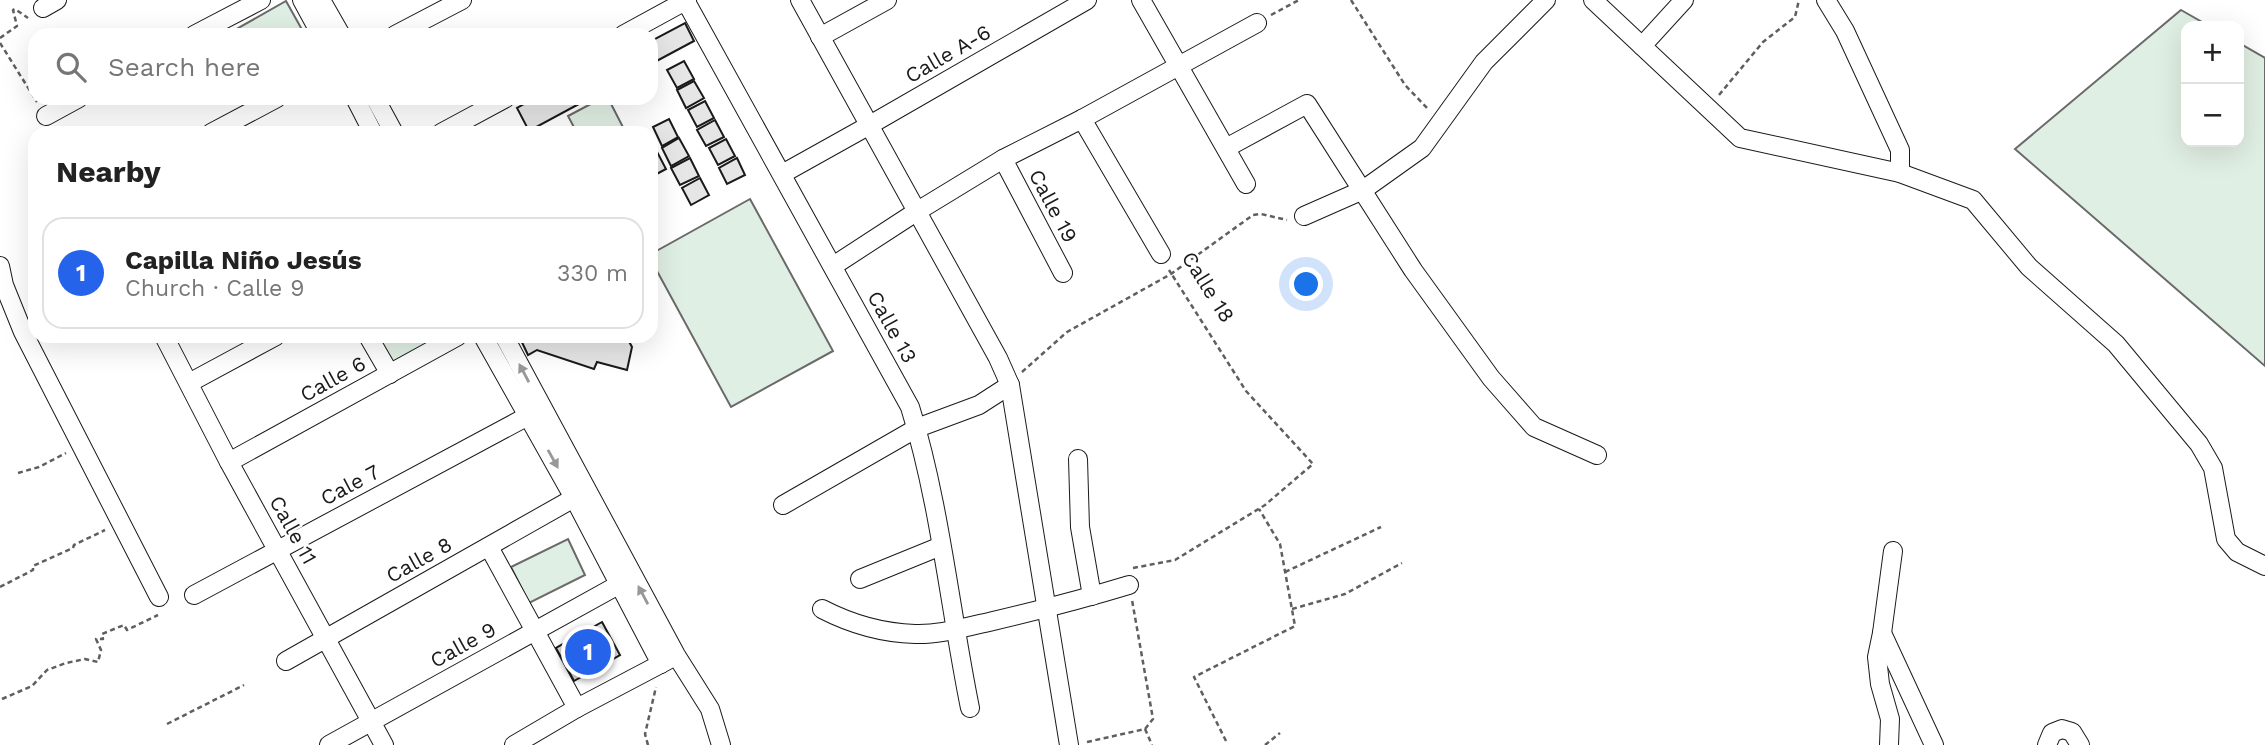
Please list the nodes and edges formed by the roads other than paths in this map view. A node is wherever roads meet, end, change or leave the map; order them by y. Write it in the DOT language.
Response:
graph roads {
  1 [pos="261,0"];
  2 [pos="302,0"];
  3 [pos="321,0"];
  4 [pos="462,0"];
  5 [pos="686,0"];
  6 [pos="800,0"];
  7 [pos="887,0"];
  8 [pos="1087,0"];
  9 [pos="1141,0"];
  10 [pos="1546,0"];
  11 [pos="1593,0"];
  12 [pos="1684,0"];
  13 [pos="1826,0"];
  14 [pos="439,5"];
  15 [pos="1257,23"];
  16 [pos="210,28"];
  17 [pos="317,28"];
  18 [pos="337,28"];
  19 [pos="405,28"];
  20 [pos="636,28"];
  21 [pos="820,37"];
  22 [pos="1642,47"];
  23 [pos="1179,66"];
  24 [pos="66,105"];
  25 [pos="359,105"];
  26 [pos="379,105"];
  27 [pos="493,105"];
  28 [pos="244,106"];
  29 [pos="46,116"];
  30 [pos="1082,119"];
  31 [pos="220,126"];
  32 [pos="369,126"];
  33 [pos="390,126"];
  34 [pos="454,126"];
  35 [pos="868,127"];
  36 [pos="1226,148"];
  37 [pos="1003,159"];
  38 [pos="1900,173"];
  39 [pos="782,174"];
  40 [pos="1246,184"];
  41 [pos="1363,190"];
  42 [pos="916,212"];
  43 [pos="1304,216"];
  44 [pos="1161,254"];
  45 [pos="0,266"];
  46 [pos="833,266"];
  47 [pos="1063,274"];
  48 [pos="28,342"];
  49 [pos="28,343"];
  50 [pos="168,343"];
  51 [pos="263,343"];
  52 [pos="372,343"];
  53 [pos="445,343"];
  54 [pos="487,343"];
  55 [pos="508,343"];
  56 [pos="390,374"];
  57 [pos="189,383"];
  58 [pos="1010,385"];
  59 [pos="528,416"];
  60 [pos="917,428"];
  61 [pos="1597,454"];
  62 [pos="1078,459"];
  63 [pos="229,462"];
  64 [pos="574,498"];
  65 [pos="783,505"];
  66 [pos="941,546"];
  67 [pos="489,547"];
  68 [pos="278,549"];
  69 [pos="1893,551"];
  70 [pos="2265,566"];
  71 [pos="860,579"];
  72 [pos="620,584"];
  73 [pos="1129,585"];
  74 [pos="194,595"];
  75 [pos="1092,596"];
  76 [pos="161,605"];
  77 [pos="822,609"];
  78 [pos="1045,609"];
  79 [pos="954,629"];
  80 [pos="534,632"];
  81 [pos="1882,633"];
  82 [pos="327,638"];
  83 [pos="668,660"];
  84 [pos="286,661"];
  85 [pos="577,708"];
  86 [pos="970,708"];
  87 [pos="370,722"];
  88 [pos="328,745"];
  89 [pos="384,745"];
  90 [pos="514,745"];
  91 [pos="721,745"];
  92 [pos="1069,745"];
  93 [pos="1889,745"];
  94 [pos="1934,745"];
  95 [pos="2047,745"];
  96 [pos="2080,745"];
  1 -- 16 [label="street"];
  2 -- 17 [label="street"];
  3 -- 18 [label="street"];
  4 -- 14 [label="street"];
  5 -- 20 [label="street"];
  5 -- 39 [label="street, Calle 13"];
  6 -- 21 [label="street"];
  7 -- 21 [label="street"];
  8 -- 35 [label="street, Calle A-6"];
  9 -- 23 [label="street"];
  10 -- 41 [label="street"];
  11 -- 22 [label="street"];
  12 -- 22 [label="street"];
  13 -- 38 [label="street"];
  14 -- 19 [label="street"];
  15 -- 23 [label="street"];
  21 -- 35 [label="street"];
  22 -- 38 [label="street"];
  23 -- 30 [label="street"];
  23 -- 36 [label="street"];
  24 -- 29 [label="street"];
  25 -- 32 [label="street"];
  26 -- 33 [label="street"];
  27 -- 34 [label="street"];
  28 -- 31 [label="street"];
  30 -- 37 [label="street"];
  30 -- 44 [label="street, Calle 18"];
  35 -- 39 [label="street, Calle A-6"];
  35 -- 42 [label="street"];
  36 -- 40 [label="street"];
  36 -- 41 [label="street"];
  37 -- 42 [label="street"];
  37 -- 47 [label="street, Calle 19"];
  38 -- 70 [label="street"];
  39 -- 46 [label="street, Calle 13"];
  41 -- 43 [label="street"];
  41 -- 61 [label="street"];
  42 -- 46 [label="street"];
  42 -- 58 [label="street"];
  45 -- 48 [label="street"];
  46 -- 60 [label="street, Calle 13"];
  49 -- 76 [label="street"];
  50 -- 57 [label="street, Calle 11"];
  51 -- 57 [label="street"];
  52 -- 56 [label="street"];
  53 -- 56 [label="street, Calle 6"];
  54 -- 59 [label="street"];
  83 -- 55 [label="street, one-way"];
  56 -- 63 [label="street, Calle 6"];
  57 -- 63 [label="street, Calle 11"];
  58 -- 60 [label="street"];
  58 -- 78 [label="street"];
  59 -- 64 [label="street, one-way"];
  59 -- 68 [label="street, Cale 7"];
  60 -- 65 [label="street"];
  60 -- 66 [label="street, Calle 13"];
  62 -- 75 [label="street"];
  63 -- 68 [label="street, Calle 11"];
  64 -- 67 [label="street, Calle 8"];
  64 -- 72 [label="street"];
  66 -- 71 [label="street"];
  66 -- 79 [label="street, Calle 13"];
  67 -- 80 [label="street"];
  67 -- 82 [label="street, Calle 8"];
  68 -- 74 [label="street, Cale 7"];
  68 -- 82 [label="street, Calle 11"];
  69 -- 81 [label="street"];
  72 -- 80 [label="street, Calle 9"];
  72 -- 83 [label="street"];
  73 -- 75 [label="street"];
  75 -- 78 [label="street"];
  77 -- 79 [label="street"];
  78 -- 79 [label="street"];
  78 -- 92 [label="street"];
  79 -- 86 [label="street, Calle 13"];
  80 -- 85 [label="street"];
  80 -- 87 [label="street, Calle 9"];
  81 -- 93 [label="street"];
  81 -- 94 [label="street"];
  82 -- 84 [label="street, Calle 8"];
  82 -- 87 [label="street, Calle 11"];
  83 -- 85 [label="street"];
  83 -- 91 [label="street"];
  85 -- 90 [label="street"];
  87 -- 88 [label="street, Calle 9"];
  87 -- 89 [label="street, Calle 11"];
  95 -- 96 [label="street"];
}
